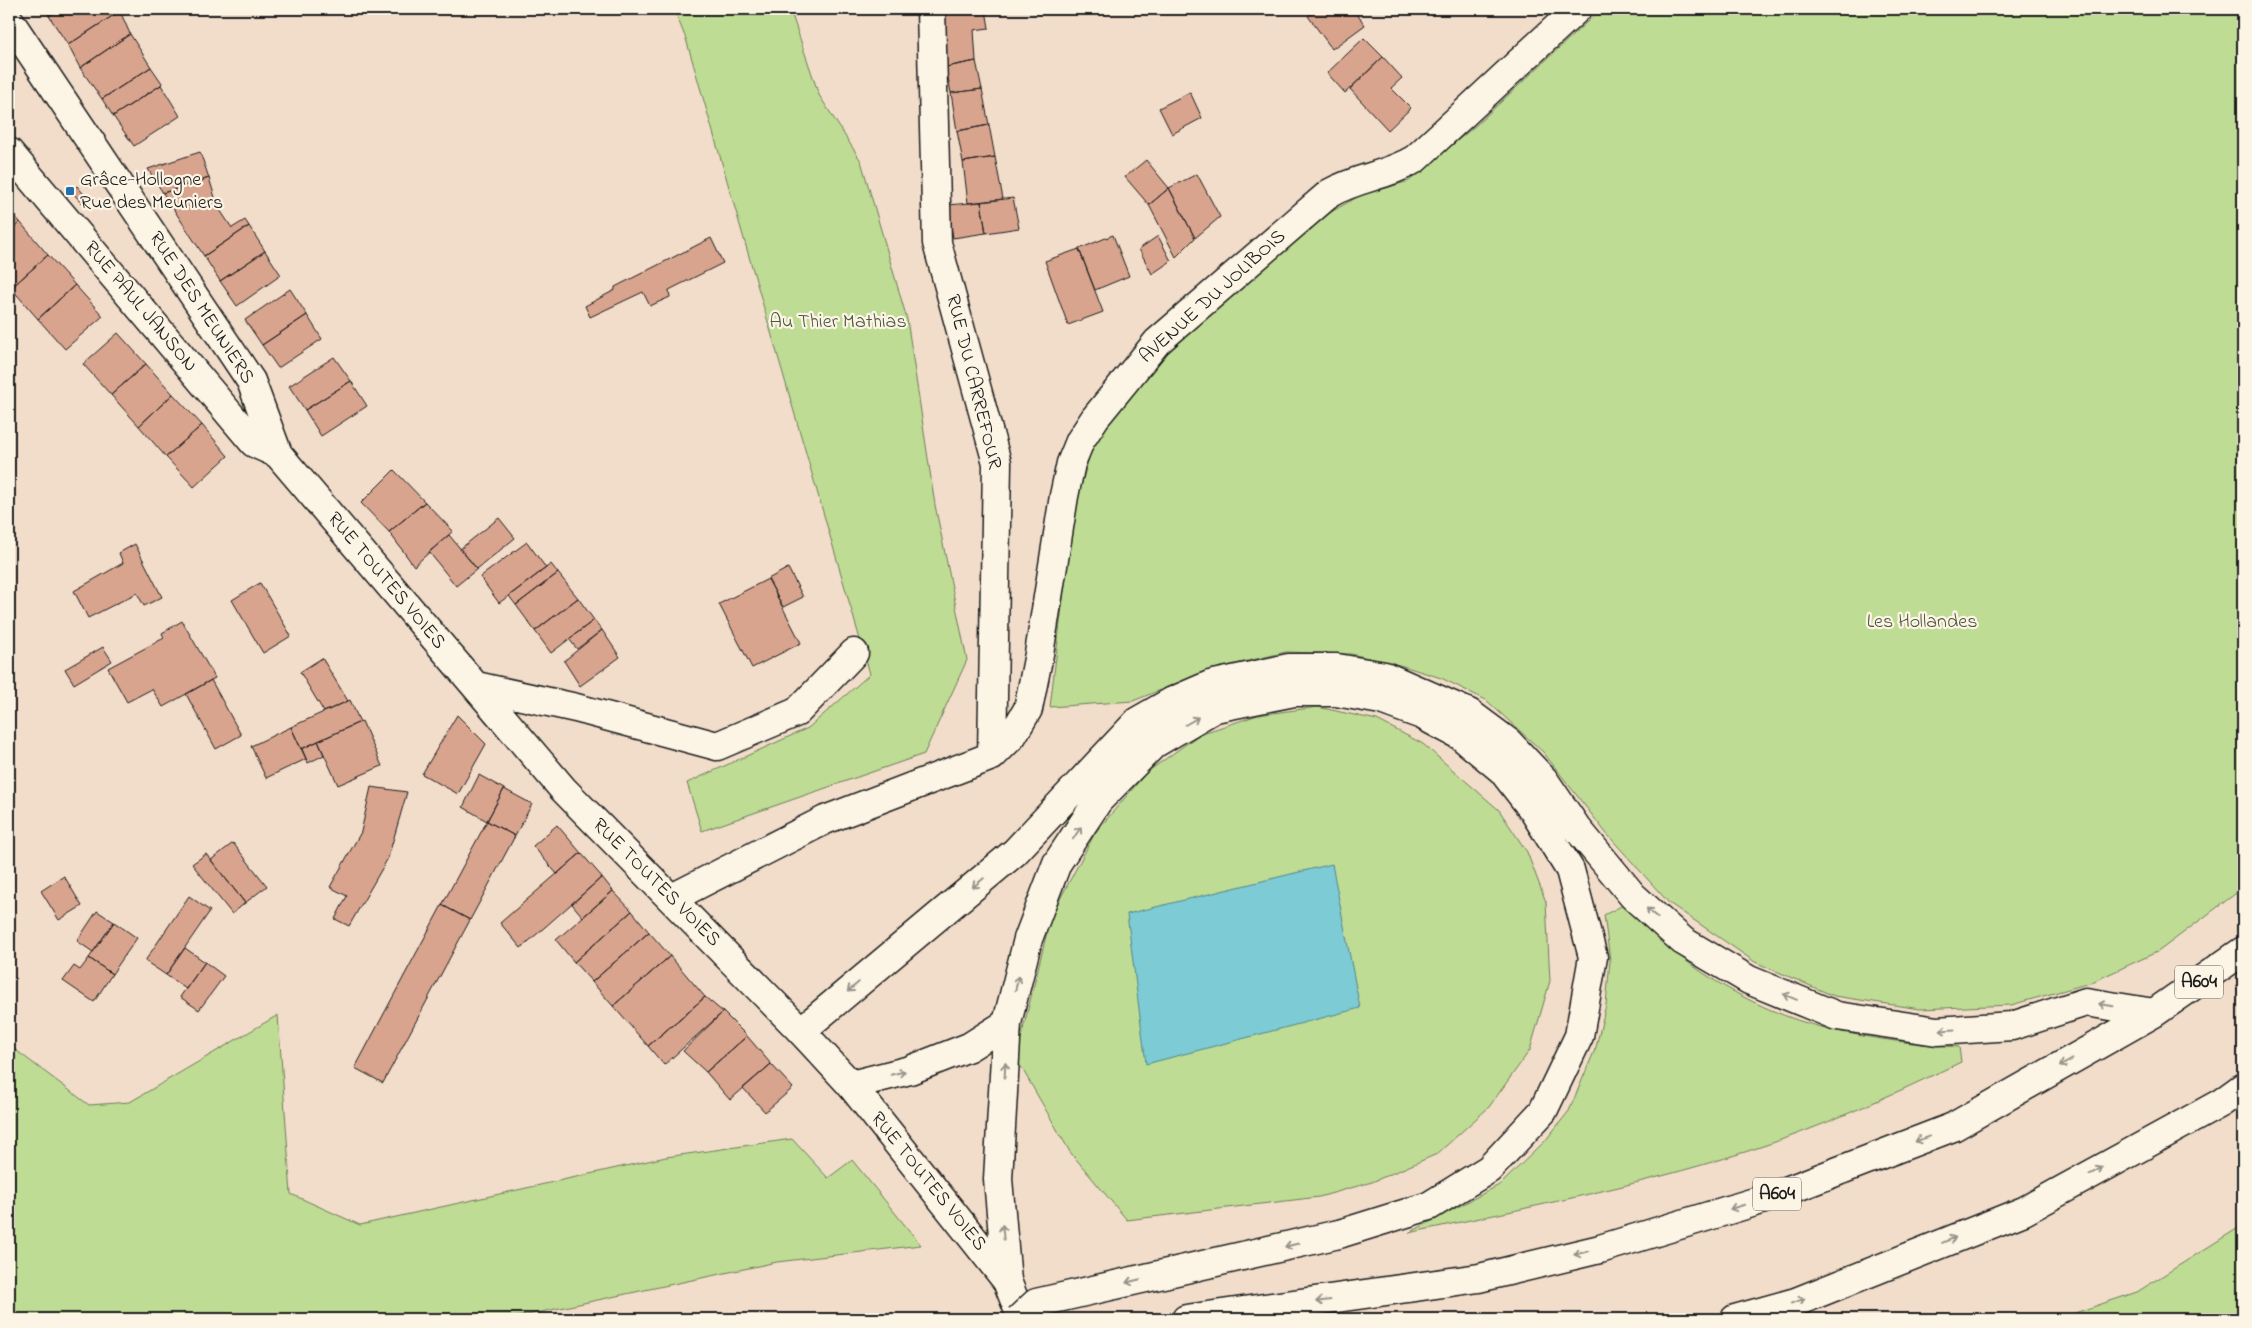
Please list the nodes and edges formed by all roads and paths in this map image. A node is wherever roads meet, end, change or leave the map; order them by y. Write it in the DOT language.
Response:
graph roads {
  1 [pos="931,9"];
  2 [pos="1577,9"];
  3 [pos="9,20"];
  4 [pos="9,152"];
  5 [pos="278,454"];
  6 [pos="854,653"];
  7 [pos="476,686"];
  8 [pos="992,756"];
  9 [pos="672,898"];
  10 [pos="2243,951"];
  11 [pos="2154,1013"];
  12 [pos="1007,1024"];
  13 [pos="801,1031"];
  14 [pos="850,1085"];
  15 [pos="2243,1087"];
  16 [pos="1008,1281"];
  17 [pos="1021,1319"];
  18 [pos="1186,1319"];
  19 [pos="1735,1319"];
  1 -- 8 [label="main road, RUE DU CARREFOUR"];
  2 -- 8 [label="main road, AVENUE DU JOLIBOIS"];
  3 -- 5 [label="main road, RUE DES MEUNIERS"];
  4 -- 5 [label="main road, RUE PAUL JANSON"];
  5 -- 7 [label="main road, RUE TOUTES VOIES"];
  6 -- 7 [label="main road"];
  7 -- 9 [label="main road, RUE TOUTES VOIES"];
  8 -- 9 [label="main road"];
  9 -- 13 [label="main road, RUE TOUTES VOIES"];
  10 -- 11 [label="main road, A604"];
  11 -- 13 [label="main road, one-way"];
  11 -- 18 [label="main road, A604, one-way"];
  14 -- 12 [label="main road, one-way"];
  16 -- 12 [label="main road, one-way"];
  12 -- 17 [label="main road, one-way, bridge"];
  13 -- 14 [label="main road, RUE TOUTES VOIES"];
  14 -- 16 [label="main road, RUE TOUTES VOIES"];
  19 -- 15 [label="main road, one-way"];
  16 -- 17 [label="main road, RUE TOUTES VOIES"];
}
